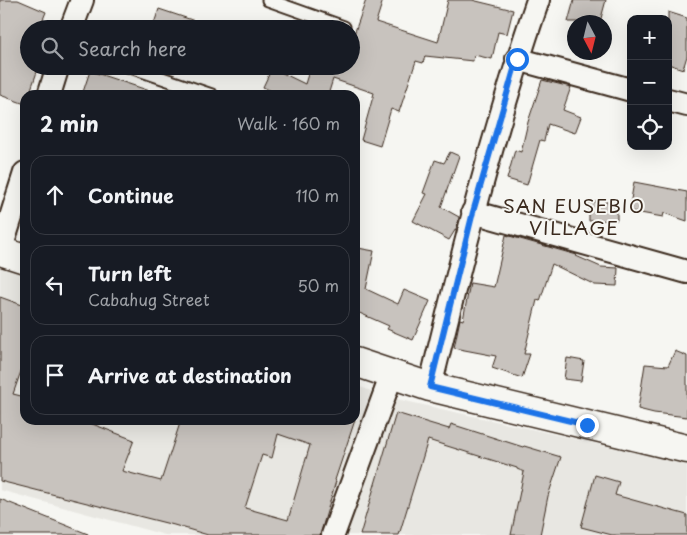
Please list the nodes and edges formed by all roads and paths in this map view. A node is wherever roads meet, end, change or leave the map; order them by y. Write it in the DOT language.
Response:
graph roads {
  1 [pos="82,0"];
  2 [pos="268,0"];
  3 [pos="538,0"];
  4 [pos="74,20"];
  5 [pos="324,20"];
  6 [pos="517,59"];
  7 [pos="55,75"];
  8 [pos="153,75"];
  9 [pos="627,89"];
  10 [pos="51,90"];
  11 [pos="197,90"];
  12 [pos="672,101"];
  13 [pos="687,105"];
  14 [pos="20,189"];
  15 [pos="473,212"];
  16 [pos="0,252"];
  17 [pos="20,258"];
  18 [pos="687,272"];
  19 [pos="360,364"];
  20 [pos="392,374"];
  21 [pos="430,387"];
  22 [pos="687,449"];
  23 [pos="333,535"];
  1 -- 4 [label="street"];
  2 -- 5 [label="lane"];
  3 -- 6 [label="street"];
  6 -- 9 [label="street"];
  6 -- 15 [label="street"];
  7 -- 10 [label="street"];
  8 -- 11 [label="lane"];
  12 -- 13 [label="street"];
  14 -- 16 [label="street"];
  15 -- 18 [label="street"];
  15 -- 21 [label="street"];
  16 -- 17 [label="street"];
  19 -- 20 [label="street"];
  20 -- 21 [label="street"];
  20 -- 23 [label="street"];
  21 -- 22 [label="street"];
}
